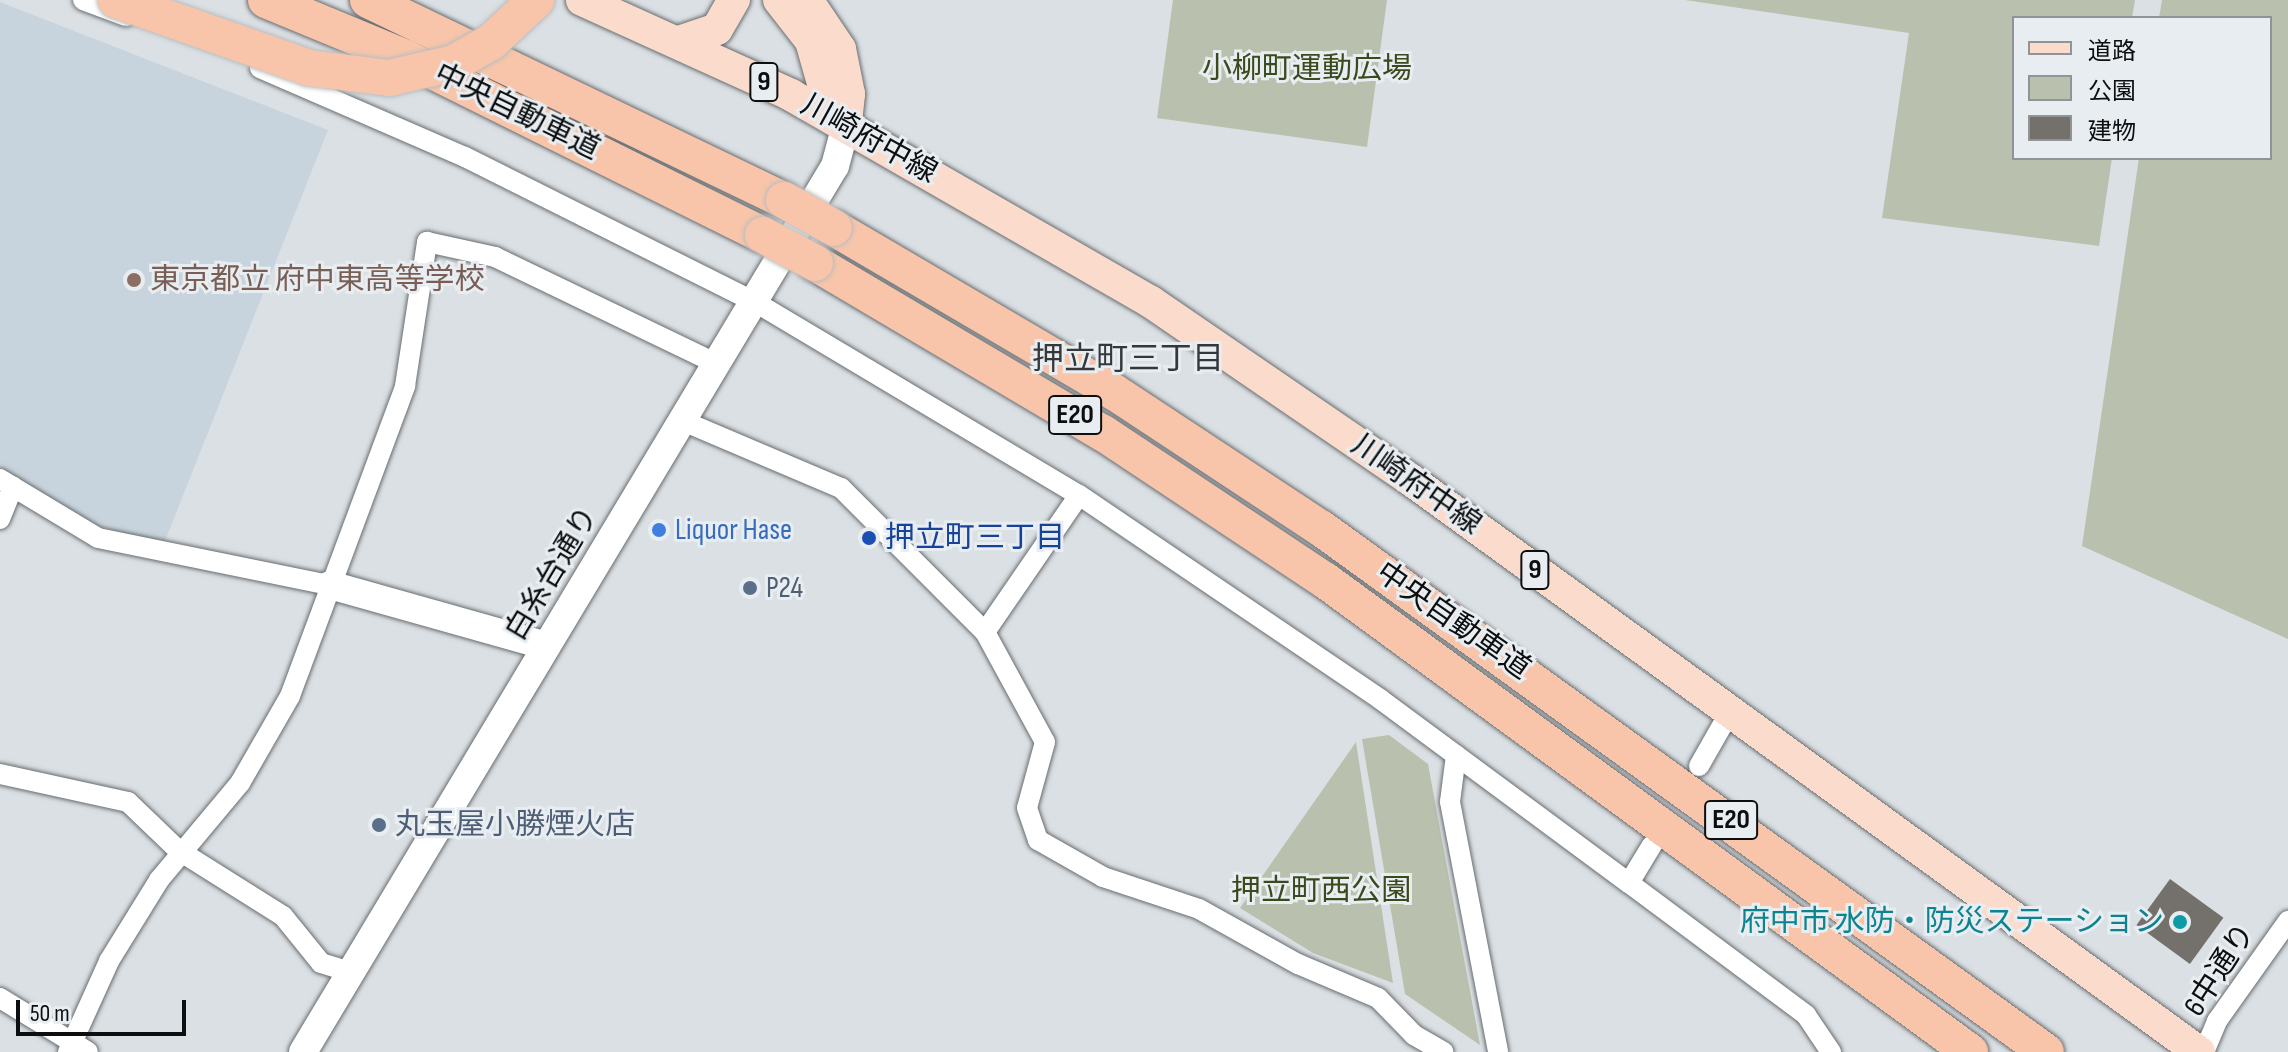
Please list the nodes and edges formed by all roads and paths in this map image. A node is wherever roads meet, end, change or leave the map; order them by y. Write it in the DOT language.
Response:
graph roads {
  1 [pos="83,0"];
  2 [pos="116,0"];
  3 [pos="266,0"];
  4 [pos="368,0"];
  5 [pos="536,0"];
  6 [pos="582,0"];
  7 [pos="734,0"];
  8 [pos="779,0"];
  9 [pos="807,0"];
  10 [pos="679,42"];
  11 [pos="846,125"];
  12 [pos="755,302"];
  13 [pos="717,364"];
  14 [pos="683,421"];
  15 [pos="7,483"];
  16 [pos="1079,495"];
  17 [pos="0,519"];
  18 [pos="330,585"];
  19 [pos="985,632"];
  20 [pos="547,646"];
  21 [pos="1731,710"];
  22 [pos="1456,755"];
  23 [pos="1699,766"];
  24 [pos="0,774"];
  25 [pos="1652,845"];
  26 [pos="178,850"];
  27 [pos="1629,883"];
  28 [pos="2288,921"];
  29 [pos="351,972"];
  30 [pos="0,998"];
  31 [pos="76,1050"];
  32 [pos="303,1052"];
  33 [pos="1440,1052"];
  34 [pos="1498,1052"];
  35 [pos="1831,1052"];
  36 [pos="1970,1052"];
  37 [pos="2046,1052"];
  38 [pos="2201,1052"];
  1 -- 12 [label="street"];
  2 -- 5 [label="highway, bridge"];
  3 -- 36 [label="highway, 中央自動車道 / E20, bridge"];
  4 -- 37 [label="highway, 中央自動車道 / E20, bridge"];
  6 -- 10 [label="main road, 川崎府中線 / 9"];
  7 -- 10 [label="main road"];
  8 -- 11 [label="main road, 9"];
  9 -- 11 [label="main road"];
  10 -- 11 [label="main road, 川崎府中線 / 9"];
  11 -- 12 [label="street, 白糸台通り"];
  11 -- 21 [label="main road, 川崎府中線 / 9"];
  12 -- 13 [label="street, 白糸台通り"];
  12 -- 16 [label="street"];
  13 -- 14 [label="street, 白糸台通り"];
  13 -- 18 [label="street"];
  14 -- 19 [label="street"];
  14 -- 20 [label="street, 白糸台通り"];
  15 -- 17 [label="street"];
  15 -- 18 [label="street"];
  16 -- 19 [label="street"];
  16 -- 22 [label="street"];
  18 -- 20 [label="street"];
  18 -- 26 [label="street"];
  19 -- 33 [label="street"];
  20 -- 29 [label="street, 白糸台通り"];
  21 -- 23 [label="street"];
  21 -- 38 [label="main road, 川崎府中線 / 9"];
  22 -- 27 [label="street"];
  22 -- 34 [label="street"];
  24 -- 26 [label="street"];
  25 -- 27 [label="street"];
  26 -- 29 [label="street"];
  26 -- 31 [label="street"];
  27 -- 35 [label="street"];
  28 -- 38 [label="street, 6中通り"];
  29 -- 32 [label="street, 白糸台通り"];
  30 -- 31 [label="street"];
}
